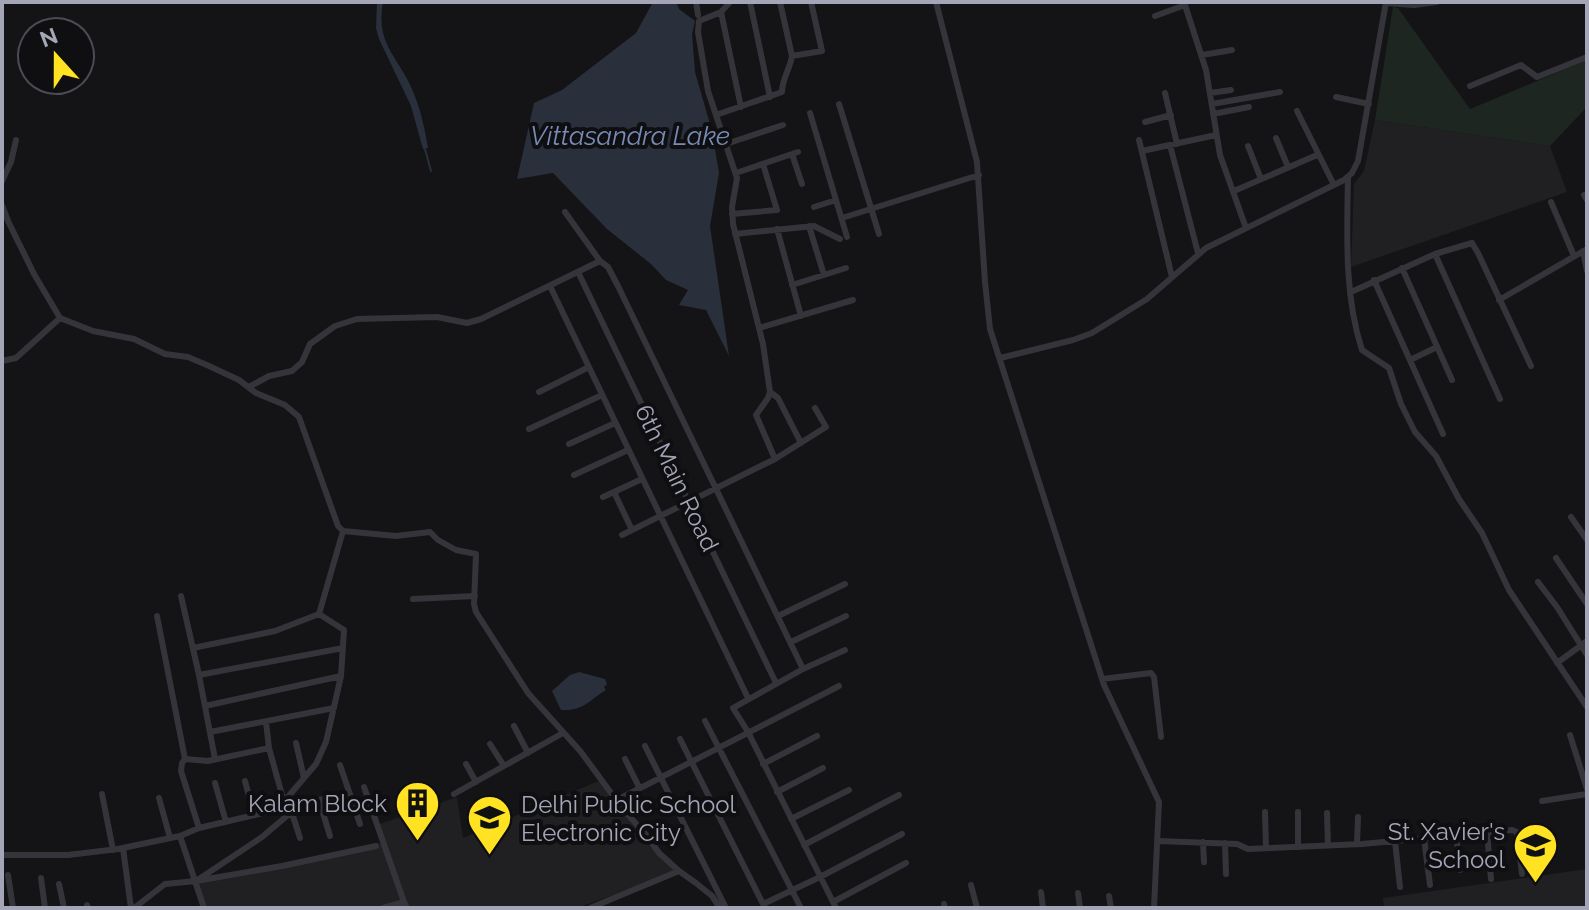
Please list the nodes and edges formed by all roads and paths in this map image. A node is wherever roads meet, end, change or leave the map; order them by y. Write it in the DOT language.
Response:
graph roads {
  1 [pos="696,2"];
  2 [pos="730,2"];
  3 [pos="750,2"];
  4 [pos="780,2"];
  5 [pos="811,2"];
  6 [pos="936,2"];
  7 [pos="1437,2"];
  8 [pos="1186,3"];
  9 [pos="1386,3"];
  10 [pos="721,12"];
  11 [pos="698,15"];
  12 [pos="1155,16"];
  13 [pos="1232,50"];
  14 [pos="1202,55"];
  15 [pos="792,56"];
  16 [pos="1587,57"];
  17 [pos="1470,86"];
  18 [pos="1231,90"];
  19 [pos="1280,92"];
  20 [pos="1165,93"];
  21 [pos="1210,93"];
  22 [pos="770,97"];
  23 [pos="1336,97"];
  24 [pos="839,104"];
  25 [pos="1212,104"];
  26 [pos="1369,104"];
  27 [pos="741,107"];
  28 [pos="1249,107"];
  29 [pos="1297,111"];
  30 [pos="810,113"];
  31 [pos="1213,114"];
  32 [pos="716,115"];
  33 [pos="1171,115"];
  34 [pos="1145,122"];
  35 [pos="783,125"];
  36 [pos="1216,135"];
  37 [pos="1276,138"];
  38 [pos="16,140"];
  39 [pos="1139,140"];
  40 [pos="726,144"];
  41 [pos="1174,144"];
  42 [pos="1248,146"];
  43 [pos="1142,151"];
  44 [pos="1317,155"];
  45 [pos="763,164"];
  46 [pos="1288,167"];
  47 [pos="736,173"];
  48 [pos="979,175"];
  49 [pos="1348,177"];
  50 [pos="1261,179"];
  51 [pos="2,181"];
  52 [pos="802,184"];
  53 [pos="1334,185"];
  54 [pos="1234,191"];
  55 [pos="836,200"];
  56 [pos="1551,202"];
  57 [pos="2,205"];
  58 [pos="814,207"];
  59 [pos="871,209"];
  60 [pos="565,212"];
  61 [pos="732,214"];
  62 [pos="842,218"];
  63 [pos="809,226"];
  64 [pos="1246,228"];
  65 [pos="777,229"];
  66 [pos="735,234"];
  67 [pos="879,234"];
  68 [pos="1585,250"];
  69 [pos="1198,253"];
  70 [pos="1435,254"];
  71 [pos="1574,256"];
  72 [pos="600,261"];
  73 [pos="846,268"];
  74 [pos="1402,268"];
  75 [pos="1587,271"];
  76 [pos="578,272"];
  77 [pos="824,275"];
  78 [pos="1172,277"];
  79 [pos="1374,280"];
  80 [pos="792,285"];
  81 [pos="550,286"];
  82 [pos="1351,292"];
  83 [pos="853,300"];
  84 [pos="1499,300"];
  85 [pos="801,316"];
  86 [pos="60,318"];
  87 [pos="759,328"];
  88 [pos="1437,347"];
  89 [pos="1000,358"];
  90 [pos="1410,360"];
  91 [pos="2,361"];
  92 [pos="1531,366"];
  93 [pos="589,367"];
  94 [pos="1452,380"];
  95 [pos="249,387"];
  96 [pos="539,392"];
  97 [pos="770,392"];
  98 [pos="602,395"];
  99 [pos="1500,399"];
  100 [pos="815,408"];
  101 [pos="615,423"];
  102 [pos="529,429"];
  103 [pos="1443,434"];
  104 [pos="801,443"];
  105 [pos="569,444"];
  106 [pos="628,450"];
  107 [pos="775,459"];
  108 [pos="574,475"];
  109 [pos="642,479"];
  110 [pos="715,489"];
  111 [pos="614,492"];
  112 [pos="603,497"];
  113 [pos="688,502"];
  114 [pos="660,516"];
  115 [pos="1571,517"];
  116 [pos="632,530"];
  117 [pos="343,531"];
  118 [pos="622,535"];
  119 [pos="1587,540"];
  120 [pos="1556,558"];
  121 [pos="1538,582"];
  122 [pos="845,584"];
  123 [pos="181,596"];
  124 [pos="475,596"];
  125 [pos="413,599"];
  126 [pos="1587,604"];
  127 [pos="319,614"];
  128 [pos="157,616"];
  129 [pos="778,616"];
  130 [pos="846,616"];
  131 [pos="791,642"];
  132 [pos="1584,643"];
  133 [pos="193,648"];
  134 [pos="343,648"];
  135 [pos="845,650"];
  136 [pos="1587,655"];
  137 [pos="1557,663"];
  138 [pos="803,669"];
  139 [pos="199,675"];
  140 [pos="341,676"];
  141 [pos="1102,679"];
  142 [pos="776,683"];
  143 [pos="839,686"];
  144 [pos="748,698"];
  145 [pos="205,706"];
  146 [pos="1587,707"];
  147 [pos="334,708"];
  148 [pos="705,721"];
  149 [pos="266,722"];
  150 [pos="514,726"];
  151 [pos="210,732"];
  152 [pos="748,732"];
  153 [pos="563,733"];
  154 [pos="1570,735"];
  155 [pos="817,736"];
  156 [pos="1161,737"];
  157 [pos="680,739"];
  158 [pos="296,743"];
  159 [pos="490,744"];
  160 [pos="645,746"];
  161 [pos="718,747"];
  162 [pos="269,748"];
  163 [pos="528,753"];
  164 [pos="185,759"];
  165 [pos="215,759"];
  166 [pos="625,759"];
  167 [pos="691,761"];
  168 [pos="466,764"];
  169 [pos="763,764"];
  170 [pos="340,765"];
  171 [pos="504,766"];
  172 [pos="823,768"];
  173 [pos="661,777"];
  174 [pos="304,778"];
  175 [pos="245,781"];
  176 [pos="476,782"];
  177 [pos="215,783"];
  178 [pos="364,787"];
  179 [pos="639,787"];
  180 [pos="849,790"];
  181 [pos="777,792"];
  182 [pos="1587,792"];
  183 [pos="102,794"];
  184 [pos="349,794"];
  185 [pos="454,794"];
  186 [pos="899,795"];
  187 [pos="159,798"];
  188 [pos="319,800"];
  189 [pos="617,800"];
  190 [pos="1542,801"];
  191 [pos="282,804"];
  192 [pos="301,804"];
  193 [pos="1265,812"];
  194 [pos="1298,812"];
  195 [pos="292,813"];
  196 [pos="1327,813"];
  197 [pos="254,815"];
  198 [pos="1358,817"];
  199 [pos="791,819"];
  200 [pos="226,822"];
  201 [pos="360,824"];
  202 [pos="199,828"];
  203 [pos="1487,832"];
  204 [pos="902,834"];
  205 [pos="1456,835"];
  206 [pos="180,836"];
  207 [pos="330,836"];
  208 [pos="170,838"];
  209 [pos="300,838"];
  210 [pos="1424,838"];
  211 [pos="1158,841"];
  212 [pos="1395,841"];
  213 [pos="1203,842"];
  214 [pos="1225,843"];
  215 [pos="1357,844"];
  216 [pos="804,845"];
  217 [pos="376,846"];
  218 [pos="1328,846"];
  219 [pos="1298,847"];
  220 [pos="123,848"];
  221 [pos="1266,848"];
  222 [pos="113,850"];
  223 [pos="2,855"];
  224 [pos="1204,862"];
  225 [pos="906,863"];
  226 [pos="1460,870"];
  227 [pos="679,871"];
  228 [pos="1226,874"];
  229 [pos="1522,874"];
  230 [pos="8,875"];
  231 [pos="820,877"];
  232 [pos="41,878"];
  233 [pos="1491,879"];
  234 [pos="196,881"];
  235 [pos="59,884"];
  236 [pos="971,885"];
  237 [pos="1430,885"];
  238 [pos="1400,887"];
  239 [pos="791,889"];
  240 [pos="1041,892"];
  241 [pos="1078,893"];
  242 [pos="1109,896"];
  243 [pos="405,905"];
  244 [pos="834,905"];
  245 [pos="764,906"];
  246 [pos="13,908"];
  247 [pos="45,908"];
  248 [pos="64,908"];
  249 [pos="132,908"];
  250 [pos="204,908"];
  251 [pos="383,908"];
  252 [pos="590,908"];
  253 [pos="723,908"];
  254 [pos="801,908"];
  255 [pos="977,908"];
  256 [pos="1043,908"];
  257 [pos="1080,908"];
  258 [pos="1111,908"];
  259 [pos="1154,908"];
  1 -- 11 [label="street"];
  2 -- 10 [label="street"];
  3 -- 22 [label="street"];
  4 -- 15 [label="street"];
  5 -- 15 [label="street"];
  6 -- 48 [label="street"];
  7 -- 9 [label="street"];
  8 -- 12 [label="street"];
  8 -- 14 [label="street"];
  9 -- 26 [label="street"];
  10 -- 27 [label="street"];
  10 -- 32 [label="street"];
  13 -- 14 [label="street"];
  14 -- 21 [label="street"];
  15 -- 22 [label="street"];
  16 -- 17 [label="street"];
  18 -- 21 [label="street"];
  19 -- 25 [label="street"];
  20 -- 33 [label="street"];
  21 -- 25 [label="street"];
  22 -- 27 [label="street"];
  23 -- 26 [label="street"];
  24 -- 59 [label="street"];
  25 -- 31 [label="street"];
  26 -- 49 [label="street"];
  27 -- 32 [label="street"];
  28 -- 31 [label="street"];
  29 -- 44 [label="street"];
  30 -- 55 [label="street"];
  31 -- 36 [label="street"];
  32 -- 40 [label="street"];
  33 -- 34 [label="street"];
  33 -- 41 [label="street"];
  35 -- 40 [label="street"];
  36 -- 41 [label="street"];
  36 -- 54 [label="street"];
  37 -- 46 [label="street"];
  38 -- 51 [label="street"];
  39 -- 43 [label="street"];
  40 -- 47 [label="street"];
  41 -- 43 [label="street"];
  41 -- 69 [label="street"];
  42 -- 50 [label="street"];
  43 -- 78 [label="street"];
  44 -- 46 [label="street"];
  44 -- 53 [label="street"];
  45 -- 47 [label="street"];
  45 -- 52 [label="street"];
  45 -- 61 [label="street"];
  46 -- 50 [label="street"];
  47 -- 61 [label="street"];
  48 -- 59 [label="street"];
  48 -- 89 [label="street"];
  49 -- 53 [label="street"];
  49 -- 82 [label="street"];
  50 -- 54 [label="street"];
  53 -- 64 [label="street"];
  54 -- 64 [label="street"];
  55 -- 58 [label="street"];
  55 -- 62 [label="street"];
  56 -- 71 [label="street"];
  57 -- 86 [label="street"];
  59 -- 62 [label="street"];
  59 -- 67 [label="street"];
  60 -- 72 [label="street"];
  61 -- 66 [label="street"];
  62 -- 63 [label="street"];
  63 -- 65 [label="street"];
  63 -- 77 [label="street"];
  64 -- 69 [label="street"];
  65 -- 66 [label="street"];
  65 -- 80 [label="street"];
  66 -- 87 [label="street"];
  68 -- 71 [label="street"];
  68 -- 75 [label="street"];
  69 -- 78 [label="street"];
  70 -- 74 [label="street"];
  70 -- 84 [label="street"];
  70 -- 99 [label="street"];
  71 -- 84 [label="street"];
  72 -- 76 [label="street"];
  72 -- 110 [label="street"];
  73 -- 77 [label="street"];
  74 -- 79 [label="street"];
  74 -- 88 [label="street"];
  76 -- 81 [label="street"];
  76 -- 113 [label="street, 6th Main Road"];
  77 -- 80 [label="street"];
  78 -- 89 [label="street"];
  79 -- 82 [label="street"];
  79 -- 90 [label="street"];
  80 -- 85 [label="street"];
  81 -- 93 [label="street"];
  81 -- 95 [label="street"];
  82 -- 137 [label="street"];
  83 -- 85 [label="street"];
  84 -- 92 [label="street"];
  85 -- 87 [label="street"];
  86 -- 91 [label="street"];
  86 -- 95 [label="street"];
  87 -- 97 [label="street"];
  88 -- 90 [label="street"];
  88 -- 94 [label="street"];
  89 -- 141 [label="street"];
  90 -- 103 [label="street"];
  93 -- 96 [label="street"];
  93 -- 98 [label="street"];
  95 -- 117 [label="street"];
  97 -- 104 [label="street"];
  97 -- 107 [label="street"];
  98 -- 101 [label="street"];
  98 -- 102 [label="street"];
  100 -- 104 [label="street"];
  101 -- 105 [label="street"];
  101 -- 106 [label="street"];
  104 -- 107 [label="street"];
  106 -- 108 [label="street"];
  106 -- 109 [label="street"];
  107 -- 110 [label="street"];
  109 -- 111 [label="street"];
  109 -- 114 [label="street"];
  110 -- 113 [label="street"];
  110 -- 129 [label="street"];
  111 -- 112 [label="street"];
  111 -- 116 [label="street"];
  113 -- 114 [label="street"];
  113 -- 142 [label="street, 6th Main Road"];
  114 -- 116 [label="street"];
  114 -- 144 [label="street"];
  115 -- 119 [label="street"];
  116 -- 118 [label="street"];
  117 -- 124 [label="street"];
  117 -- 127 [label="street"];
  120 -- 126 [label="street"];
  121 -- 132 [label="street"];
  122 -- 129 [label="street"];
  123 -- 133 [label="street"];
  124 -- 125 [label="street"];
  124 -- 153 [label="street"];
  127 -- 133 [label="street"];
  127 -- 134 [label="street"];
  128 -- 164 [label="street"];
  129 -- 131 [label="street"];
  130 -- 131 [label="street"];
  131 -- 138 [label="street"];
  132 -- 136 [label="street"];
  132 -- 137 [label="street"];
  133 -- 139 [label="street"];
  134 -- 139 [label="street"];
  134 -- 140 [label="street"];
  135 -- 138 [label="street"];
  137 -- 146 [label="street"];
  138 -- 142 [label="street"];
  139 -- 145 [label="street"];
  140 -- 145 [label="street"];
  140 -- 147 [label="street"];
  141 -- 156 [label="street"];
  141 -- 211 [label="street"];
  142 -- 144 [label="street"];
  143 -- 152 [label="street"];
  144 -- 152 [label="street"];
  145 -- 151 [label="street"];
  147 -- 149 [label="street"];
  147 -- 174 [label="street"];
  148 -- 161 [label="street"];
  149 -- 151 [label="street"];
  149 -- 162 [label="street"];
  150 -- 163 [label="street"];
  151 -- 165 [label="street"];
  152 -- 161 [label="street"];
  152 -- 169 [label="street"];
  153 -- 163 [label="street"];
  153 -- 189 [label="street"];
  154 -- 182 [label="street"];
  155 -- 169 [label="street"];
  157 -- 167 [label="street"];
  158 -- 174 [label="street"];
  159 -- 171 [label="street"];
  160 -- 173 [label="street"];
  161 -- 167 [label="street"];
  161 -- 239 [label="street"];
  162 -- 165 [label="street"];
  162 -- 191 [label="street"];
  163 -- 171 [label="street"];
  164 -- 165 [label="street"];
  164 -- 202 [label="street"];
  166 -- 179 [label="street"];
  167 -- 173 [label="street"];
  167 -- 245 [label="street"];
  168 -- 176 [label="street"];
  169 -- 181 [label="street"];
  170 -- 184 [label="street"];
  171 -- 176 [label="street"];
  172 -- 181 [label="street"];
  173 -- 179 [label="street"];
  173 -- 253 [label="street"];
  174 -- 191 [label="street"];
  175 -- 197 [label="street"];
  176 -- 185 [label="street"];
  177 -- 200 [label="street"];
  178 -- 243 [label="street"];
  179 -- 189 [label="street"];
  180 -- 199 [label="street"];
  181 -- 199 [label="street"];
  182 -- 190 [label="street"];
  183 -- 222 [label="street"];
  184 -- 188 [label="street"];
  184 -- 201 [label="street"];
  186 -- 216 [label="street"];
  187 -- 208 [label="street"];
  188 -- 192 [label="street"];
  188 -- 207 [label="street"];
  189 -- 227 [label="street"];
  191 -- 192 [label="street"];
  191 -- 197 [label="street"];
  192 -- 195 [label="street"];
  193 -- 221 [label="street"];
  194 -- 219 [label="street"];
  195 -- 209 [label="street"];
  195 -- 234 [label="street"];
  196 -- 218 [label="street"];
  197 -- 200 [label="street"];
  198 -- 215 [label="street"];
  199 -- 216 [label="street"];
  200 -- 202 [label="street"];
  202 -- 206 [label="street"];
  203 -- 205 [label="street"];
  203 -- 229 [label="street"];
  203 -- 233 [label="street"];
  204 -- 231 [label="street"];
  205 -- 210 [label="street"];
  205 -- 226 [label="street"];
  206 -- 208 [label="street"];
  206 -- 234 [label="street"];
  208 -- 220 [label="street"];
  210 -- 212 [label="street"];
  210 -- 237 [label="street"];
  211 -- 213 [label="street"];
  211 -- 259 [label="street"];
  212 -- 215 [label="street"];
  212 -- 238 [label="street"];
  213 -- 214 [label="street"];
  213 -- 224 [label="street"];
  214 -- 221 [label="street"];
  214 -- 228 [label="street"];
  215 -- 218 [label="street"];
  216 -- 231 [label="street"];
  217 -- 234 [label="street"];
  218 -- 219 [label="street"];
  219 -- 221 [label="street"];
  220 -- 222 [label="street"];
  220 -- 249 [label="street"];
  222 -- 223 [label="street"];
  225 -- 244 [label="street"];
  227 -- 252 [label="street"];
  227 -- 253 [label="street"];
  230 -- 246 [label="street"];
  231 -- 239 [label="street"];
  231 -- 244 [label="street"];
  232 -- 247 [label="street"];
  234 -- 249 [label="street"];
  234 -- 250 [label="street"];
  235 -- 248 [label="street"];
  236 -- 255 [label="street"];
  239 -- 245 [label="street"];
  239 -- 254 [label="street"];
  240 -- 256 [label="street"];
  241 -- 257 [label="street"];
  242 -- 258 [label="street"];
  243 -- 251 [label="street"];
}
